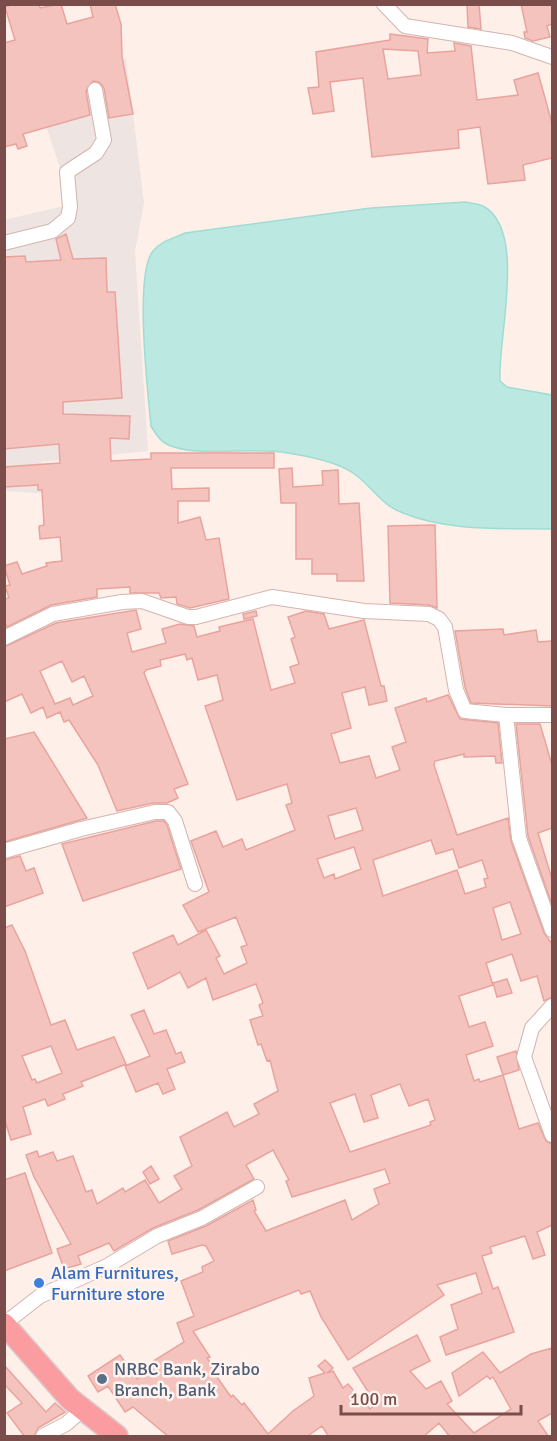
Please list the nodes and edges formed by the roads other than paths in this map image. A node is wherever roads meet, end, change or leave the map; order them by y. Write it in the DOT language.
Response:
graph roads {
  1 [pos="384,4"];
  2 [pos="552,57"];
  3 [pos="95,90"];
  4 [pos="4,243"];
  5 [pos="4,638"];
  6 [pos="506,715"];
  7 [pos="552,715"];
  8 [pos="4,851"];
  9 [pos="195,884"];
  10 [pos="552,930"];
  11 [pos="552,1006"];
  12 [pos="552,1135"];
  13 [pos="257,1187"];
  14 [pos="4,1324"];
  15 [pos="83,1409"];
  16 [pos="43,1437"];
  17 [pos="117,1437"];
  1 -- 2 [label="street"];
  3 -- 4 [label="street"];
  5 -- 6 [label="street"];
  6 -- 7 [label="street"];
  6 -- 10 [label="street"];
  8 -- 9 [label="street"];
  11 -- 12 [label="street"];
  13 -- 14 [label="street"];
  14 -- 15 [label="highway"];
  15 -- 16 [label="street"];
  15 -- 17 [label="highway"];
}
